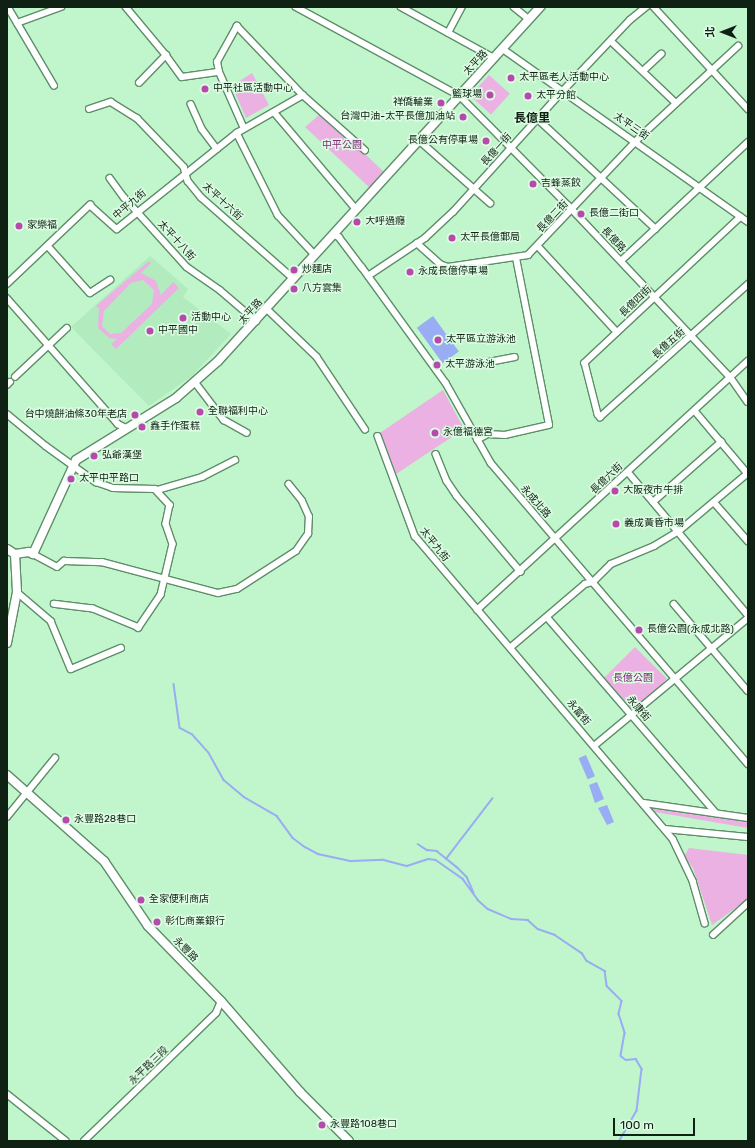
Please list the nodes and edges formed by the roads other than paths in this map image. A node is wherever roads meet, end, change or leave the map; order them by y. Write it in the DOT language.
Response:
graph roads {
  1 [pos="8,7"];
  2 [pos="61,7"];
  3 [pos="126,7"];
  4 [pos="296,7"];
  5 [pos="401,7"];
  6 [pos="462,7"];
  7 [pos="514,7"];
  8 [pos="540,7"];
  9 [pos="646,7"];
  10 [pos="654,7"];
  11 [pos="529,19"];
  12 [pos="17,23"];
  13 [pos="448,33"];
  14 [pos="611,40"];
  15 [pos="738,46"];
  16 [pos="503,49"];
  17 [pos="661,54"];
  18 [pos="166,56"];
  19 [pos="494,58"];
  20 [pos="712,70"];
  21 [pos="643,71"];
  22 [pos="218,72"];
  23 [pos="139,83"];
  24 [pos="54,86"];
  25 [pos="564,91"];
  26 [pos="303,94"];
  27 [pos="460,96"];
  28 [pos="676,103"];
  29 [pos="191,104"];
  30 [pos="89,109"];
  31 [pos="748,109"];
  32 [pos="274,112"];
  33 [pos="538,119"];
  34 [pos="244,129"];
  35 [pos="237,133"];
  36 [pos="420,141"];
  37 [pos="636,142"];
  38 [pos="748,142"];
  39 [pos="512,147"];
  40 [pos="217,148"];
  41 [pos="365,150"];
  42 [pos="185,173"];
  43 [pos="110,178"];
  44 [pos="602,179"];
  45 [pos="700,188"];
  46 [pos="474,189"];
  47 [pos="490,203"];
  48 [pos="356,209"];
  49 [pos="572,210"];
  50 [pos="137,211"];
  51 [pos="741,217"];
  52 [pos="748,222"];
  53 [pos="656,229"];
  54 [pos="333,234"];
  55 [pos="417,243"];
  56 [pos="48,246"];
  57 [pos="538,246"];
  58 [pos="315,255"];
  59 [pos="516,258"];
  60 [pos="621,261"];
  61 [pos="368,276"];
  62 [pos="294,279"];
  63 [pos="110,280"];
  64 [pos="7,284"];
  65 [pos="748,284"];
  66 [pos="7,298"];
  67 [pos="654,298"];
  68 [pos="267,309"];
  69 [pos="256,322"];
  70 [pos="67,328"];
  71 [pos="617,332"];
  72 [pos="691,336"];
  73 [pos="49,346"];
  74 [pos="515,357"];
  75 [pos="748,361"];
  76 [pos="488,362"];
  77 [pos="730,378"];
  78 [pos="11,381"];
  79 [pos="195,382"];
  80 [pos="748,402"];
  81 [pos="695,411"];
  82 [pos="7,414"];
  83 [pos="600,417"];
  84 [pos="126,428"];
  85 [pos="365,429"];
  86 [pos="248,433"];
  87 [pos="378,436"];
  88 [pos="477,440"];
  89 [pos="721,442"];
  90 [pos="436,454"];
  91 [pos="235,460"];
  92 [pos="73,464"];
  93 [pos="628,472"];
  94 [pos="748,474"];
  95 [pos="289,485"];
  96 [pos="158,490"];
  97 [pos="653,502"];
  98 [pos="714,502"];
  99 [pos="678,531"];
  100 [pos="556,539"];
  101 [pos="748,541"];
  102 [pos="7,549"];
  103 [pos="15,554"];
  104 [pos="33,554"];
  105 [pos="521,572"];
  106 [pos="163,579"];
  107 [pos="592,582"];
  108 [pos="17,592"];
  109 [pos="54,604"];
  110 [pos="674,604"];
  111 [pos="477,610"];
  112 [pos="547,617"];
  113 [pos="748,617"];
  114 [pos="7,643"];
  115 [pos="511,647"];
  116 [pos="120,648"];
  117 [pos="711,649"];
  118 [pos="676,679"];
  119 [pos="748,691"];
  120 [pos="633,716"];
  121 [pos="594,746"];
  122 [pos="55,758"];
  123 [pos="748,764"];
  124 [pos="7,775"];
  125 [pos="26,792"];
  126 [pos="644,803"];
  127 [pos="716,813"];
  128 [pos="7,817"];
  129 [pos="748,818"];
  130 [pos="665,829"];
  131 [pos="748,837"];
  132 [pos="748,903"];
  133 [pos="705,923"];
  134 [pos="713,935"];
  135 [pos="221,1001"];
  136 [pos="7,1094"];
  137 [pos="66,1141"];
  138 [pos="84,1141"];
  139 [pos="349,1141"];
  1 -- 12 [label="street"];
  2 -- 12 [label="street"];
  3 -- 18 [label="street"];
  4 -- 27 [label="street, 長億路"];
  5 -- 13 [label="street"];
  6 -- 13 [label="street"];
  7 -- 11 [label="street"];
  8 -- 11 [label="street, 太平路"];
  9 -- 14 [label="street, 長億一街"];
  10 -- 20 [label="street"];
  11 -- 16 [label="street, 太平路"];
  12 -- 24 [label="street"];
  13 -- 19 [label="street"];
  14 -- 21 [label="street"];
  14 -- 25 [label="street, 長億一街"];
  15 -- 20 [label="street, 長億二街"];
  16 -- 19 [label="street, 太平路"];
  16 -- 25 [label="street, 太平三街"];
  17 -- 21 [label="street"];
  18 -- 22 [label="street"];
  18 -- 23 [label="street"];
  19 -- 27 [label="street, 太平路"];
  20 -- 28 [label="street, 長億二街"];
  20 -- 31 [label="street"];
  21 -- 28 [label="street"];
  22 -- 26 [label="street"];
  22 -- 34 [label="street"];
  25 -- 33 [label="street, 長億一街"];
  25 -- 37 [label="street, 太平三街"];
  26 -- 32 [label="street, 中平九街"];
  26 -- 41 [label="street"];
  27 -- 36 [label="street, 太平路"];
  27 -- 39 [label="street, 長億路"];
  28 -- 37 [label="street, 長億二街"];
  29 -- 40 [label="street"];
  30 -- 42 [label="street, 太平十六街"];
  32 -- 34 [label="street, 中平九街"];
  32 -- 48 [label="street"];
  33 -- 39 [label="street, 長億一街"];
  33 -- 44 [label="street"];
  34 -- 35 [label="street, 中平九街"];
  35 -- 40 [label="street, 中平九街"];
  35 -- 58 [label="street"];
  36 -- 46 [label="street"];
  36 -- 48 [label="street, 太平路"];
  37 -- 44 [label="street, 長億二街"];
  37 -- 45 [label="street, 太平三街"];
  38 -- 45 [label="street"];
  39 -- 46 [label="street, 長億一街"];
  39 -- 49 [label="street, 長億路"];
  40 -- 42 [label="street, 中平九街"];
  42 -- 50 [label="street, 中平九街"];
  42 -- 62 [label="street, 太平十六街"];
  43 -- 50 [label="street, 太平十八街"];
  44 -- 49 [label="street, 長億二街"];
  44 -- 53 [label="street"];
  45 -- 51 [label="street, 太平三街"];
  45 -- 53 [label="street"];
  46 -- 47 [label="street"];
  46 -- 55 [label="street, 長億一街"];
  48 -- 54 [label="street, 太平路"];
  49 -- 57 [label="street, 長億二街"];
  49 -- 60 [label="street, 長億路"];
  50 -- 56 [label="street, 中平九街"];
  50 -- 69 [label="street, 太平十八街"];
  51 -- 52 [label="street, 太平三街"];
  51 -- 67 [label="street, 長億四街"];
  53 -- 60 [label="street"];
  54 -- 58 [label="street, 太平路"];
  54 -- 61 [label="street, 永成北路"];
  55 -- 59 [label="street, 長億二街"];
  55 -- 61 [label="street, 長億一街"];
  56 -- 63 [label="street"];
  56 -- 64 [label="street, 中平九街"];
  57 -- 59 [label="street, 長億二街"];
  57 -- 71 [label="street"];
  58 -- 62 [label="street, 太平路"];
  59 -- 88 [label="street"];
  60 -- 67 [label="street, 長億路"];
  61 -- 88 [label="street, 永成北路"];
  62 -- 68 [label="street, 太平路"];
  65 -- 72 [label="street, 長億五街"];
  66 -- 73 [label="street"];
  67 -- 71 [label="street, 長億四街"];
  67 -- 72 [label="street, 長億路"];
  68 -- 69 [label="street, 太平路"];
  68 -- 85 [label="street"];
  69 -- 79 [label="street, 太平路"];
  70 -- 73 [label="street"];
  71 -- 83 [label="street, 長億四街"];
  72 -- 77 [label="street, 長億路"];
  72 -- 83 [label="street, 長億五街"];
  73 -- 78 [label="street"];
  73 -- 84 [label="street"];
  74 -- 76 [label="street"];
  75 -- 77 [label="street, 長億六街"];
  77 -- 80 [label="street, 長億路"];
  77 -- 81 [label="street, 長億六街"];
  79 -- 84 [label="street, 太平路"];
  79 -- 86 [label="street"];
  81 -- 89 [label="street"];
  81 -- 93 [label="street, 長億六街"];
  82 -- 92 [label="street"];
  84 -- 92 [label="street, 太平路"];
  87 -- 111 [label="street, 太平九街"];
  88 -- 100 [label="street, 永成北路"];
  89 -- 94 [label="street"];
  89 -- 97 [label="street"];
  90 -- 105 [label="street"];
  91 -- 96 [label="street"];
  92 -- 96 [label="street"];
  92 -- 104 [label="street, 太平路"];
  93 -- 97 [label="street"];
  93 -- 100 [label="street, 長億六街"];
  94 -- 98 [label="street"];
  95 -- 106 [label="street"];
  96 -- 106 [label="street"];
  97 -- 99 [label="street"];
  98 -- 99 [label="street"];
  98 -- 101 [label="street"];
  99 -- 107 [label="street"];
  99 -- 113 [label="street"];
  100 -- 105 [label="street, 長億六街"];
  100 -- 107 [label="street, 永成北路"];
  102 -- 103 [label="street"];
  103 -- 104 [label="street"];
  103 -- 108 [label="street"];
  104 -- 106 [label="street"];
  105 -- 111 [label="street, 長億六街"];
  106 -- 109 [label="street"];
  107 -- 112 [label="street"];
  107 -- 118 [label="street, 永成北路"];
  108 -- 114 [label="street"];
  108 -- 116 [label="street"];
  110 -- 117 [label="street"];
  111 -- 115 [label="street, 永富街"];
  112 -- 115 [label="street"];
  112 -- 120 [label="street, 永康街"];
  113 -- 117 [label="street"];
  115 -- 121 [label="street, 永富街"];
  117 -- 118 [label="street"];
  117 -- 119 [label="street"];
  118 -- 120 [label="street"];
  118 -- 123 [label="street, 永成北路"];
  120 -- 121 [label="street"];
  120 -- 127 [label="street, 永康街"];
  121 -- 126 [label="street, 永富街"];
  122 -- 125 [label="street"];
  124 -- 125 [label="street, 永豐路"];
  125 -- 128 [label="street"];
  125 -- 135 [label="street, 永豐路"];
  126 -- 127 [label="street"];
  126 -- 130 [label="street, 永富街"];
  127 -- 129 [label="street"];
  130 -- 131 [label="street"];
  130 -- 133 [label="street, 永富街"];
  132 -- 134 [label="street"];
  135 -- 138 [label="street, 永平路三段"];
  135 -- 139 [label="street, 永豐路"];
  136 -- 137 [label="street"];
}
